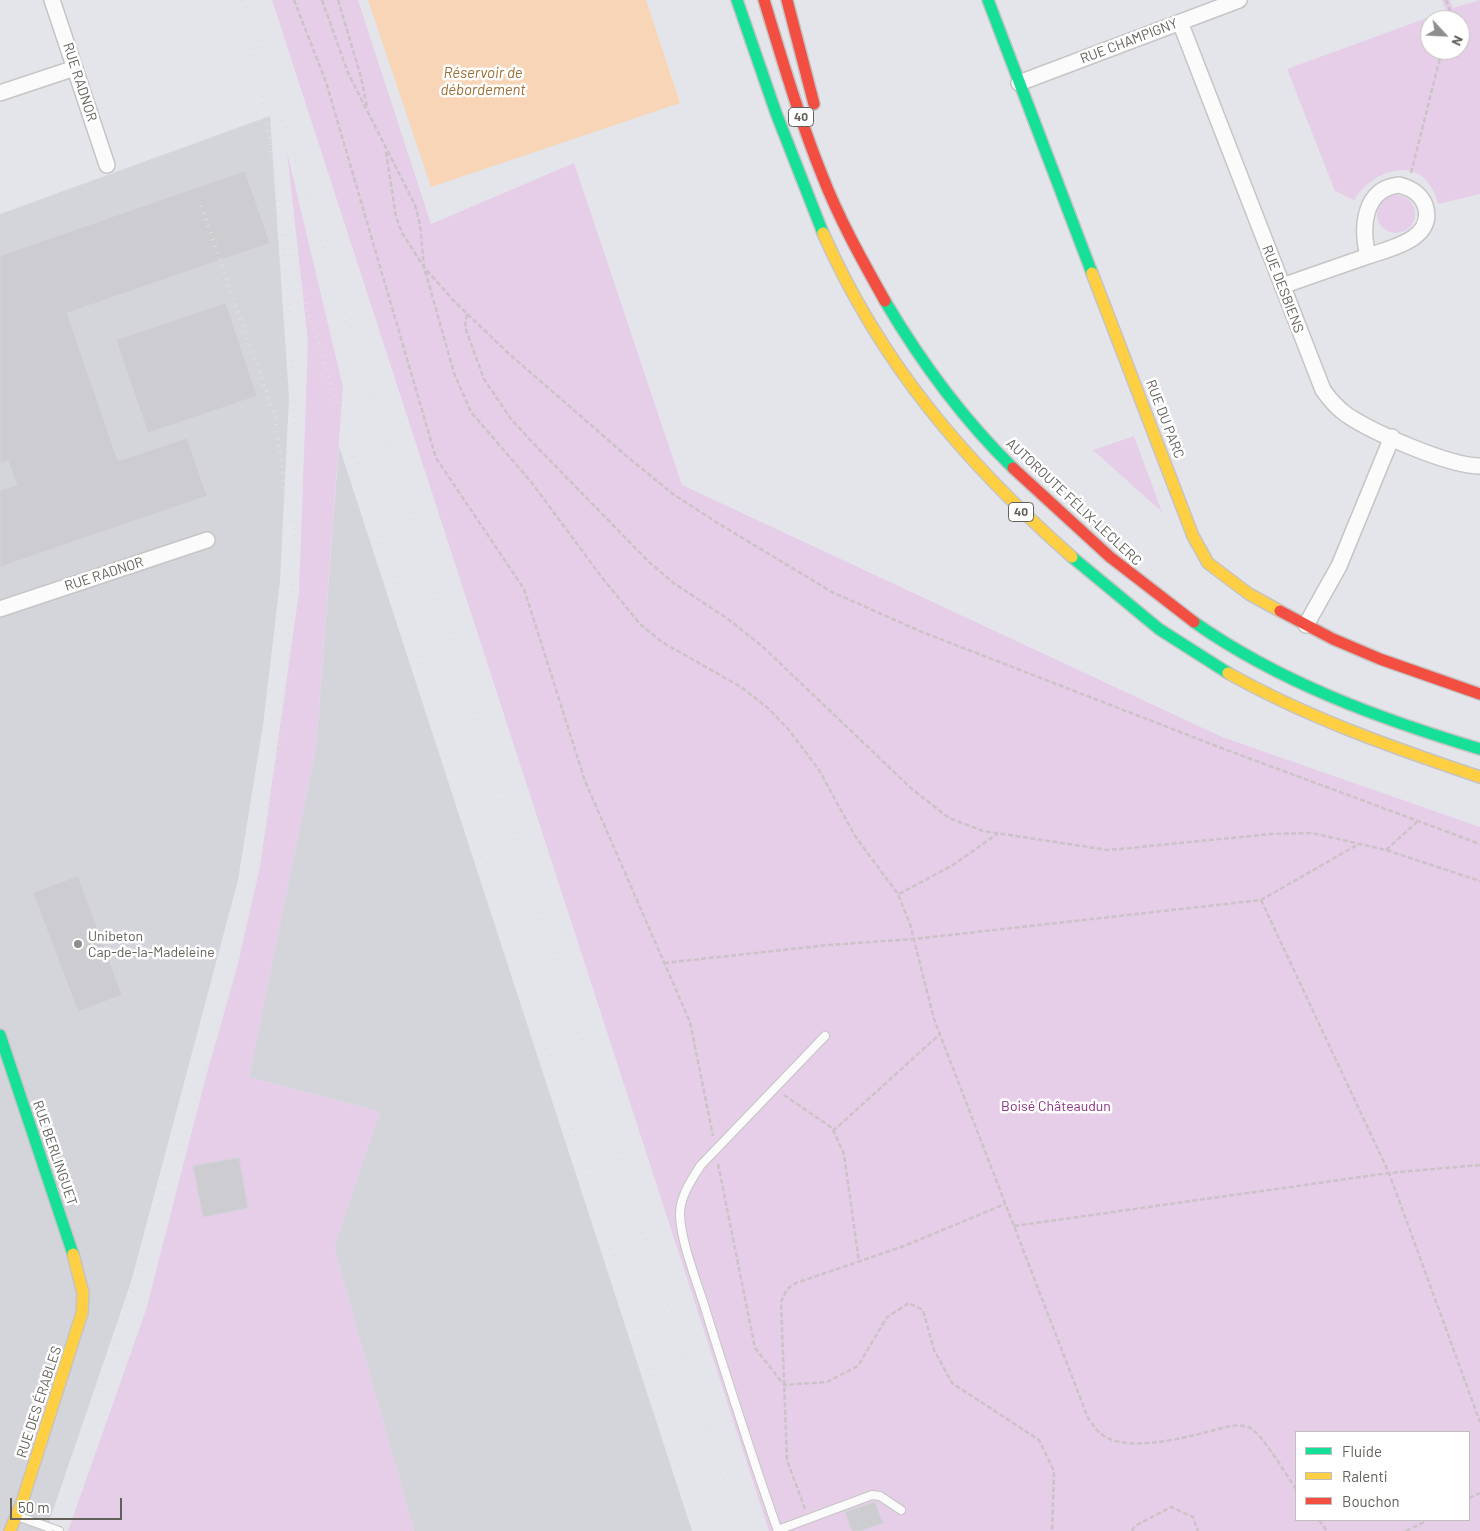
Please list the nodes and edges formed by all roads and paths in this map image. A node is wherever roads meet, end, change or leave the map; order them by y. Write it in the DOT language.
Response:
graph roads {
  1 [pos="52,0"];
  2 [pos="294,0"];
  3 [pos="322,0"];
  4 [pos="338,0"];
  5 [pos="732,0"];
  6 [pos="737,0"];
  7 [pos="764,0"];
  8 [pos="787,0"];
  9 [pos="988,0"];
  10 [pos="1238,0"];
  11 [pos="1180,22"];
  12 [pos="754,55"];
  13 [pos="1440,60"];
  14 [pos="75,68"];
  15 [pos="1019,83"];
  16 [pos="0,93"];
  17 [pos="367,108"];
  18 [pos="817,116"];
  19 [pos="386,148"];
  20 [pos="827,154"];
  21 [pos="107,164"];
  22 [pos="1408,187"];
  23 [pos="847,231"];
  24 [pos="1368,256"];
  25 [pos="424,267"];
  26 [pos="1282,286"];
  27 [pos="467,314"];
  28 [pos="1392,437"];
  29 [pos="1480,466"];
  30 [pos="207,540"];
  31 [pos="0,609"];
  32 [pos="1306,625"];
  33 [pos="1480,694"];
  34 [pos="1480,748"];
  35 [pos="1480,777"];
  36 [pos="1419,820"];
  37 [pos="997,834"];
  38 [pos="1480,844"];
  39 [pos="1357,845"];
  40 [pos="1386,850"];
  41 [pos="1480,881"];
  42 [pos="898,894"];
  43 [pos="1261,900"];
  44 [pos="914,939"];
  45 [pos="664,963"];
  46 [pos="940,1034"];
  47 [pos="0,1035"];
  48 [pos="825,1036"];
  49 [pos="775,1088"];
  50 [pos="833,1131"];
  51 [pos="716,1150"];
  52 [pos="1480,1165"];
  53 [pos="1389,1173"];
  54 [pos="1006,1204"];
  55 [pos="1014,1226"];
  56 [pos="859,1262"];
  57 [pos="81,1280"];
  58 [pos="784,1384"];
  59 [pos="1480,1422"];
  60 [pos="1295,1488"];
  61 [pos="901,1510"];
  62 [pos="17,1516"];
  63 [pos="808,1518"];
  64 [pos="1426,1521"];
  65 [pos="10,1531"];
  66 [pos="59,1531"];
  67 [pos="778,1531"];
  68 [pos="1052,1531"];
  69 [pos="1132,1531"];
  70 [pos="1198,1531"];
  71 [pos="1406,1531"];
  1 -- 14 [label="street, RUE RADNOR"];
  2 -- 45 [label="path"];
  3 -- 17 [label="path"];
  4 -- 17 [label="path"];
  5 -- 12 [label="main road"];
  6 -- 12 [label="main road, 40"];
  7 -- 23 [label="main road, AUTOROUTE FÉLIX-LECLERC / 40"];
  8 -- 18 [label="main road"];
  9 -- 15 [label="main road, RUE DU PARC"];
  10 -- 11 [label="street, RUE CHAMPIGNY"];
  11 -- 15 [label="street, RUE CHAMPIGNY"];
  11 -- 26 [label="street, RUE DESBIENS"];
  12 -- 35 [label="main road, 40"];
  13 -- 22 [label="path"];
  14 -- 16 [label="street"];
  14 -- 21 [label="street, RUE RADNOR"];
  15 -- 32 [label="main road, RUE DU PARC"];
  17 -- 19 [label="path"];
  19 -- 25 [label="path"];
  19 -- 25 [label="path"];
  20 -- 23 [label="main road"];
  22 -- 24 [label="street"];
  22 -- 24 [label="street"];
  23 -- 34 [label="main road, AUTOROUTE FÉLIX-LECLERC / 40"];
  24 -- 26 [label="street"];
  25 -- 27 [label="path"];
  25 -- 42 [label="path"];
  26 -- 28 [label="street, RUE DESBIENS"];
  27 -- 36 [label="path"];
  27 -- 37 [label="path"];
  28 -- 29 [label="street, RUE DESBIENS"];
  28 -- 32 [label="street"];
  30 -- 31 [label="street, RUE RADNOR"];
  32 -- 33 [label="main road, RUE DU PARC"];
  36 -- 38 [label="path"];
  36 -- 40 [label="path"];
  37 -- 39 [label="path"];
  37 -- 42 [label="path"];
  39 -- 40 [label="path"];
  39 -- 43 [label="path"];
  40 -- 41 [label="path"];
  42 -- 44 [label="path"];
  43 -- 44 [label="path"];
  43 -- 53 [label="path"];
  44 -- 45 [label="path"];
  44 -- 46 [label="path"];
  45 -- 51 [label="path"];
  46 -- 50 [label="path"];
  46 -- 54 [label="path"];
  47 -- 57 [label="main road, RUE BERLINGUET"];
  48 -- 49 [label="lane"];
  49 -- 50 [label="path"];
  49 -- 51 [label="lane"];
  50 -- 56 [label="path"];
  51 -- 58 [label="path"];
  51 -- 67 [label="lane"];
  52 -- 53 [label="path"];
  53 -- 55 [label="path"];
  53 -- 59 [label="path"];
  54 -- 55 [label="path"];
  54 -- 56 [label="path"];
  55 -- 60 [label="path"];
  56 -- 58 [label="path"];
  57 -- 62 [label="main road, RUE DES ÉRABLES"];
  58 -- 63 [label="path"];
  58 -- 68 [label="path"];
  61 -- 63 [label="lane"];
  62 -- 65 [label="main road, RUE DES ÉRABLES"];
  62 -- 66 [label="lane"];
  63 -- 67 [label="lane"];
  64 -- 71 [label="path"];
  69 -- 70 [label="path"];
}
